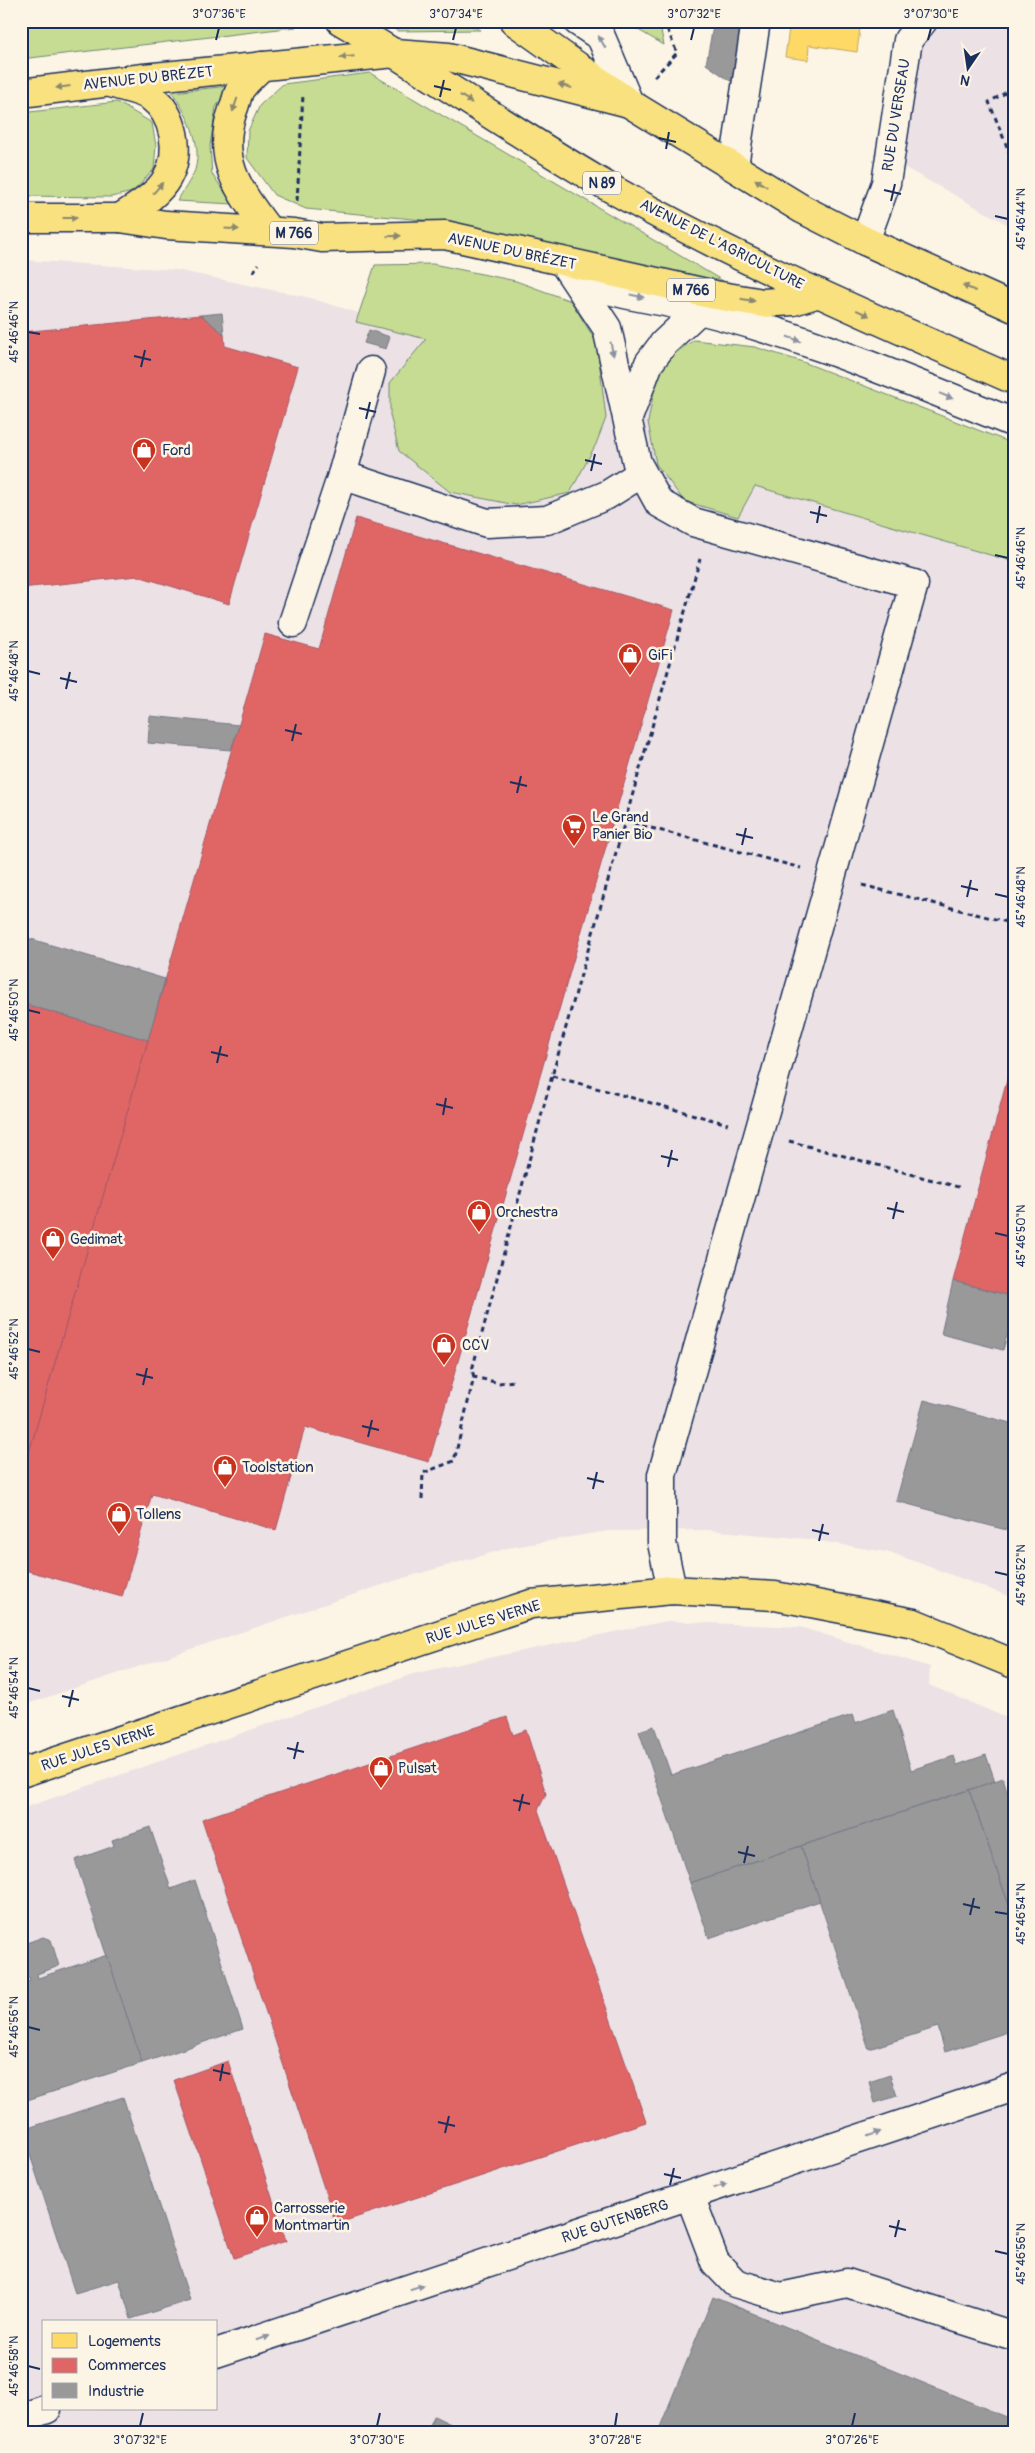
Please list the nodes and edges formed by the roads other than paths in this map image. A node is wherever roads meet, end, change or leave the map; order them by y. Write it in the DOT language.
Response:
graph roads {
  1 [pos="340,21"];
  2 [pos="514,21"];
  3 [pos="577,21"];
  4 [pos="756,21"];
  5 [pos="923,21"];
  6 [pos="395,53"];
  7 [pos="262,66"];
  8 [pos="106,82"];
  9 [pos="21,92"];
  10 [pos="629,103"];
  11 [pos="734,166"];
  12 [pos="21,218"];
  13 [pos="120,218"];
  14 [pos="282,232"];
  15 [pos="864,241"];
  16 [pos="563,262"];
  17 [pos="819,293"];
  18 [pos="708,302"];
  19 [pos="1014,308"];
  20 [pos="371,371"];
  21 [pos="1014,380"];
  22 [pos="628,418"];
  23 [pos="1014,423"];
  24 [pos="642,473"];
  25 [pos="342,475"];
  26 [pos="293,623"];
  27 [pos="672,1590"];
  28 [pos="1014,1664"];
  29 [pos="21,1773"];
  30 [pos="1014,2087"];
  31 [pos="690,2196"];
  32 [pos="1014,2336"];
  33 [pos="218,2352"];
  34 [pos="44,2410"];
  35 [pos="21,2418"];
  1 -- 6 [label="main road, AVENUE DE L'AGRICULTURE"];
  2 -- 10 [label="main road"];
  10 -- 3 [label="street, one-way"];
  4 -- 11 [label="street"];
  5 -- 15 [label="street, RUE DU VERSEAU"];
  6 -- 7 [label="main road, AVENUE DU BRÉZET, one-way"];
  10 -- 6 [label="main road, AVENUE DU BRÉZET, one-way"];
  6 -- 17 [label="main road, AVENUE DE L'AGRICULTURE / N 89, one-way"];
  7 -- 8 [label="main road, AVENUE DU BRÉZET"];
  7 -- 14 [label="main road, one-way"];
  8 -- 9 [label="main road, AVENUE DU BRÉZET, one-way"];
  13 -- 8 [label="main road, one-way"];
  10 -- 11 [label="main road"];
  15 -- 11 [label="main road, one-way"];
  12 -- 13 [label="main road, AVENUE DU BRÉZET / M 766, one-way"];
  13 -- 14 [label="main road, AVENUE DU BRÉZET / M 766, one-way"];
  14 -- 16 [label="main road, AVENUE DU BRÉZET / M 766, one-way"];
  19 -- 15 [label="main road, one-way"];
  16 -- 18 [label="main road, AVENUE DU BRÉZET / M 766, one-way"];
  16 -- 22 [label="street, one-way"];
  18 -- 17 [label="main road, AVENUE DU BRÉZET / M 766, one-way"];
  17 -- 21 [label="main road, AVENUE DE L'AGRICULTURE, one-way"];
  18 -- 22 [label="street"];
  18 -- 23 [label="street, one-way"];
  20 -- 25 [label="street"];
  22 -- 24 [label="street"];
  24 -- 25 [label="street"];
  24 -- 27 [label="street"];
  25 -- 26 [label="street"];
  27 -- 28 [label="main road, RUE JULES VERNE"];
  27 -- 29 [label="main road, RUE JULES VERNE"];
  31 -- 30 [label="street, RUE GUTENBERG, one-way"];
  31 -- 32 [label="street"];
  33 -- 31 [label="street, RUE GUTENBERG, one-way"];
  34 -- 35 [label="street"];
}
